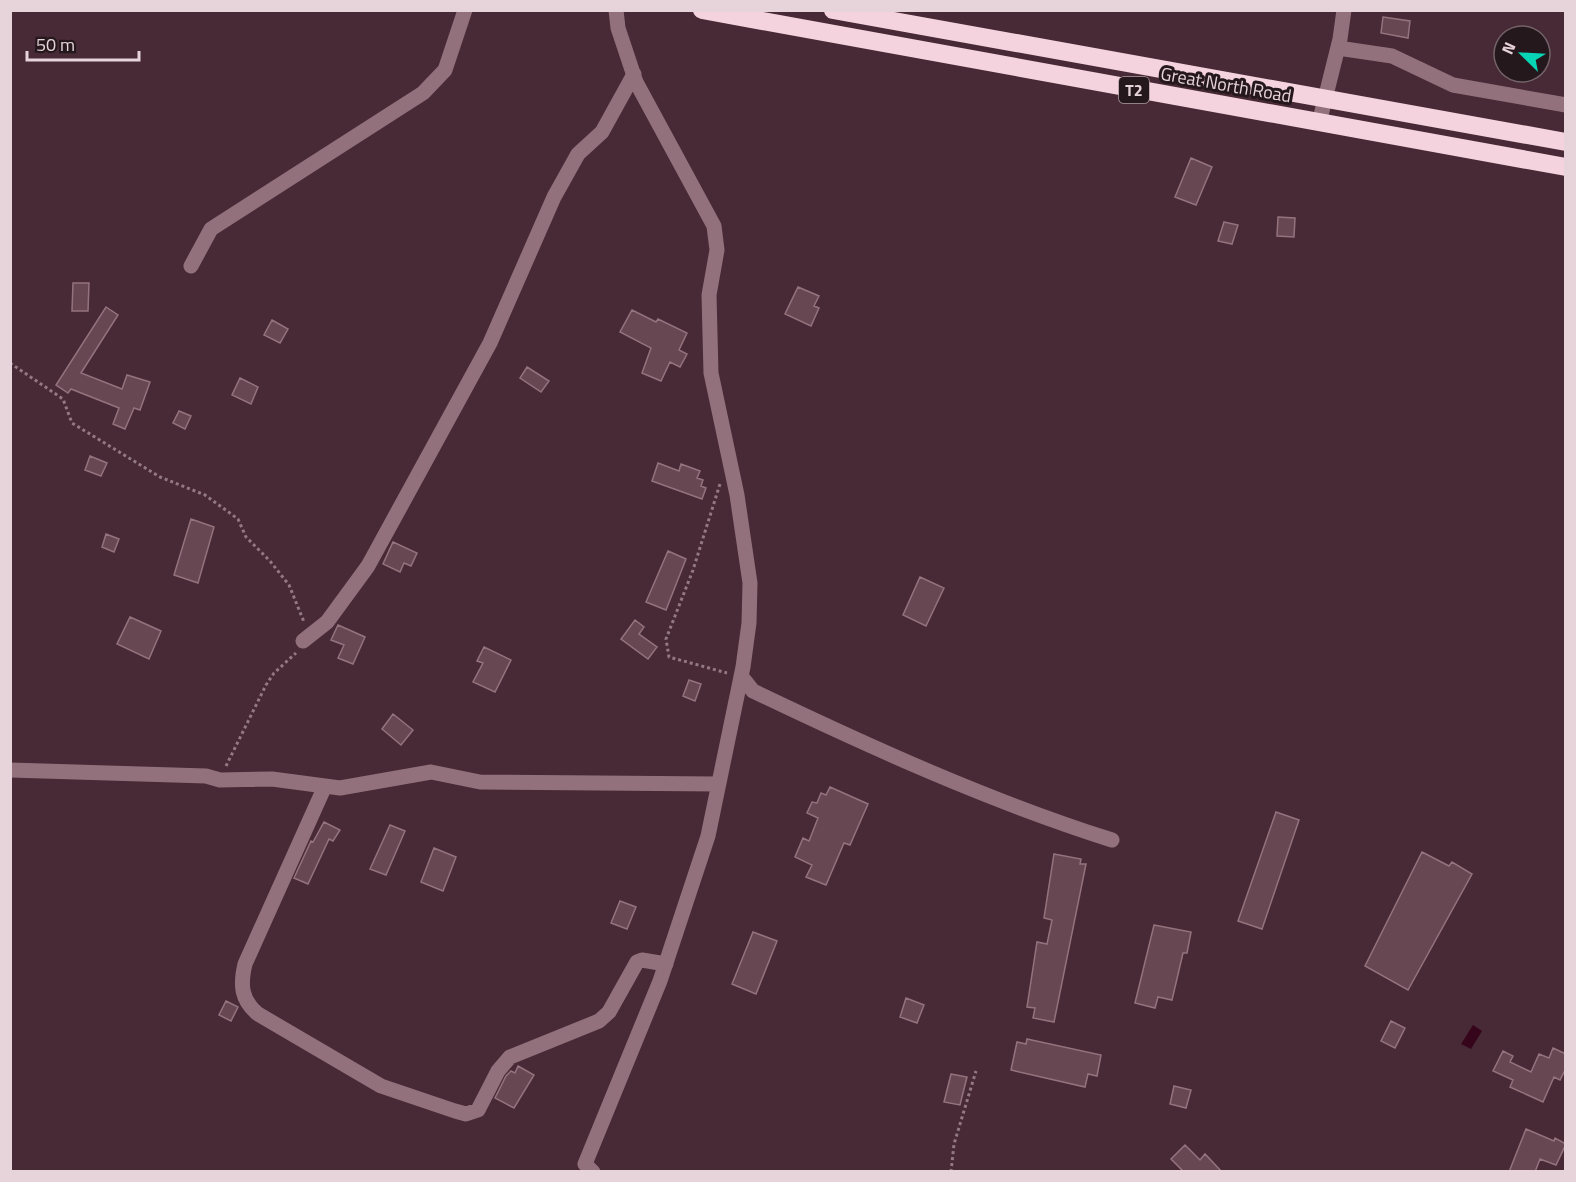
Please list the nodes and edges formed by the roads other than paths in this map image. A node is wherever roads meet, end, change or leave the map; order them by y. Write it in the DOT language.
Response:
graph roads {
  1 [pos="465,10"];
  2 [pos="616,10"];
  3 [pos="702,10"];
  4 [pos="833,10"];
  5 [pos="1344,10"];
  6 [pos="1338,48"];
  7 [pos="634,74"];
  8 [pos="1326,99"];
  9 [pos="1566,105"];
  10 [pos="1319,123"];
  11 [pos="1566,142"];
  12 [pos="1566,167"];
  13 [pos="191,266"];
  14 [pos="303,641"];
  15 [pos="741,676"];
  16 [pos="10,770"];
  17 [pos="717,784"];
  18 [pos="325,786"];
  19 [pos="1112,840"];
  20 [pos="666,964"];
  21 [pos="593,1172"];
  1 -- 13 [label="street"];
  2 -- 7 [label="street"];
  3 -- 10 [label="highway, Great North Road / T2"];
  4 -- 8 [label="highway, Great North Road / T2"];
  5 -- 6 [label="street"];
  6 -- 8 [label="street"];
  6 -- 9 [label="street"];
  7 -- 14 [label="street"];
  7 -- 15 [label="street"];
  8 -- 10 [label="street"];
  8 -- 11 [label="highway, Great North Road / T2"];
  10 -- 12 [label="highway, Great North Road / T2"];
  15 -- 17 [label="street"];
  15 -- 19 [label="street"];
  16 -- 18 [label="street"];
  17 -- 18 [label="street"];
  17 -- 20 [label="street"];
  18 -- 20 [label="street"];
  20 -- 21 [label="street"];
}
